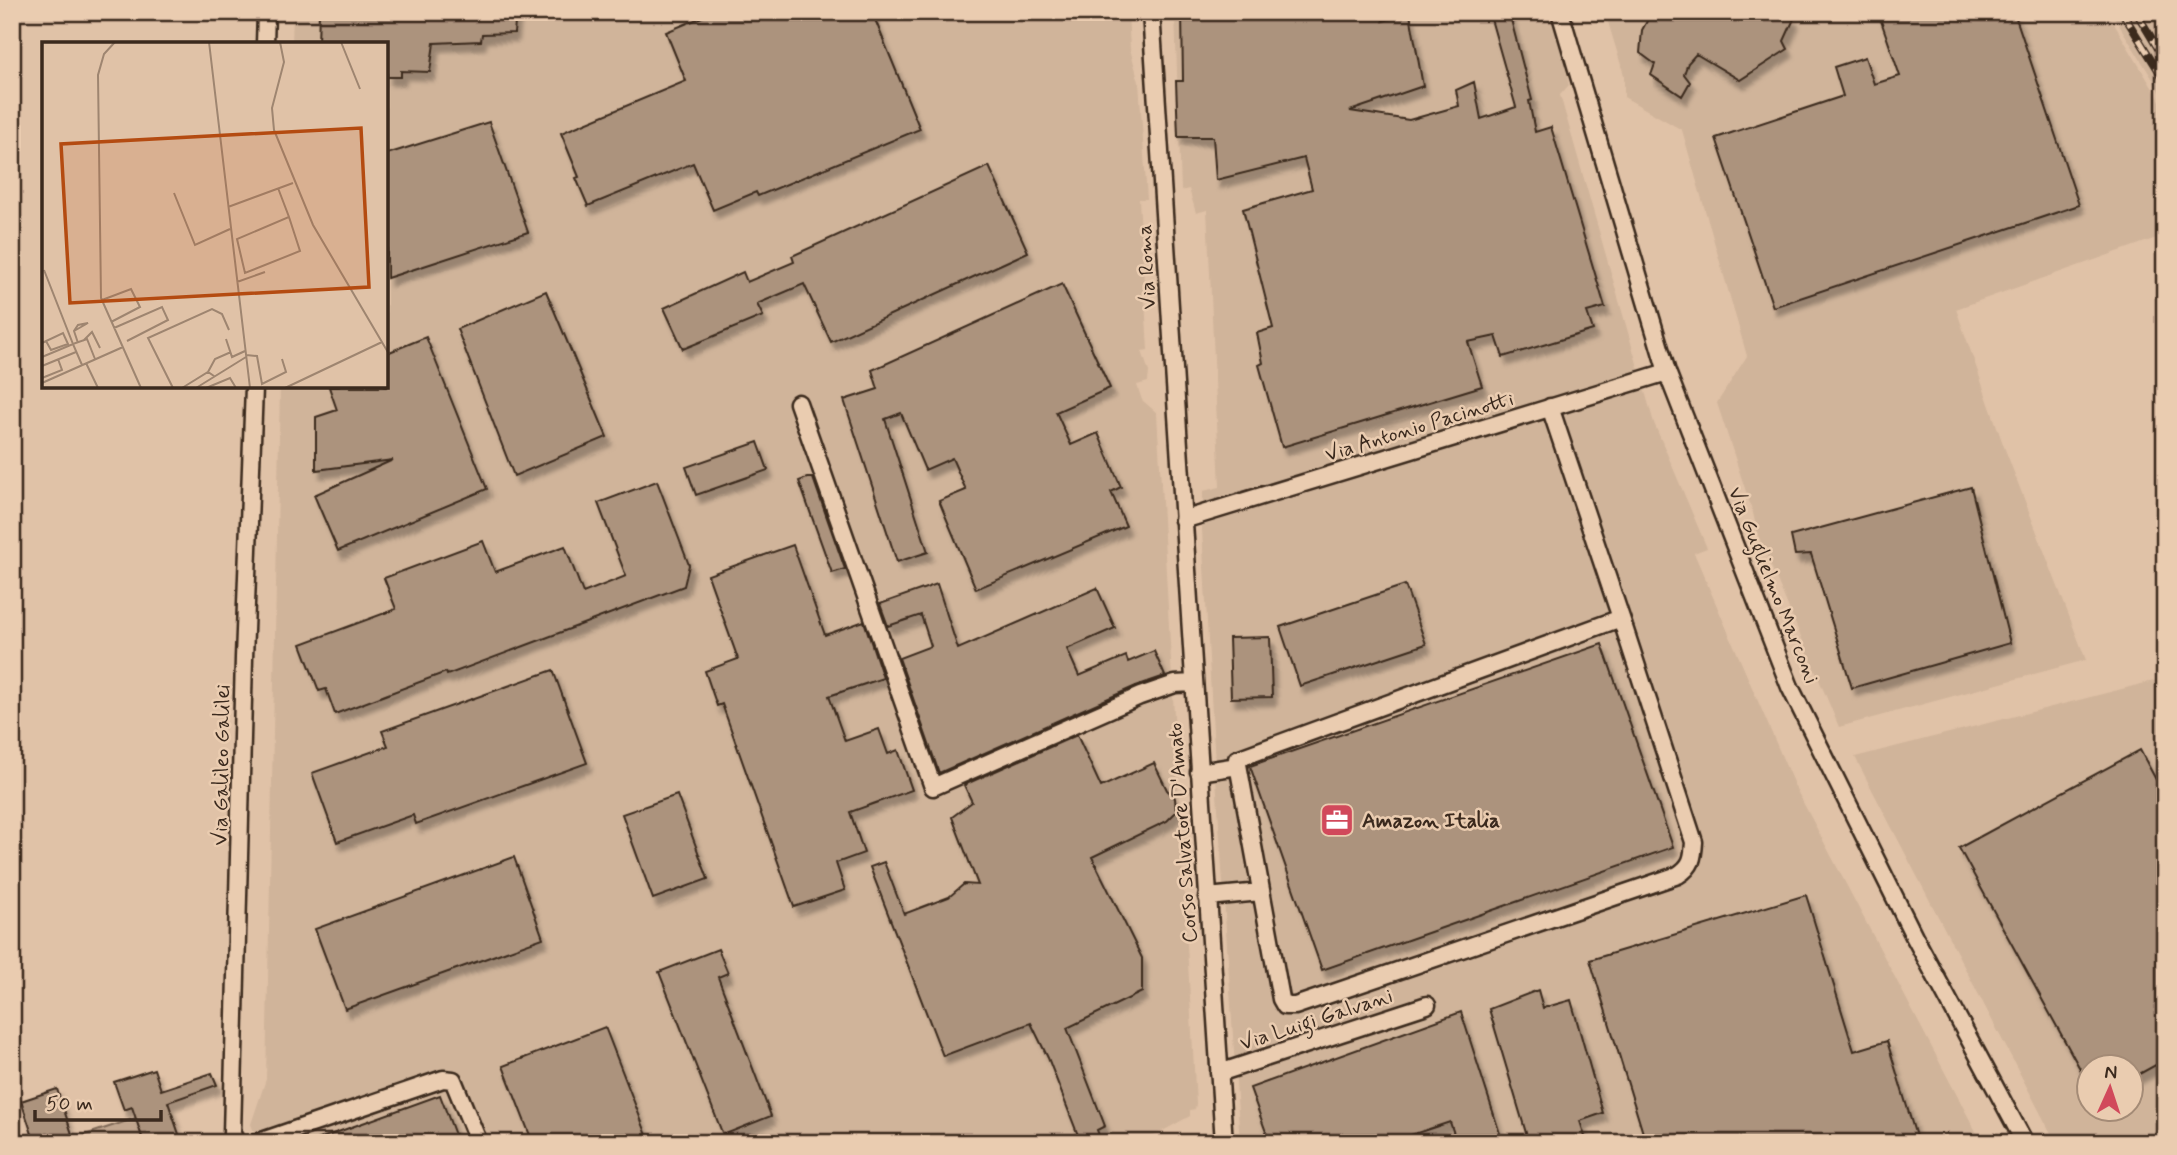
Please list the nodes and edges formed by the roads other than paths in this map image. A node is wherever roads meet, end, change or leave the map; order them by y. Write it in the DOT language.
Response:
graph roads {
  1 [pos="265,12"];
  2 [pos="1151,12"];
  3 [pos="1560,12"];
  4 [pos="265,42"];
  5 [pos="1667,372"];
  6 [pos="254,388"];
  7 [pos="799,403"];
  8 [pos="1550,407"];
  9 [pos="1183,520"];
  10 [pos="1621,618"];
  11 [pos="1193,683"];
  12 [pos="1238,766"];
  13 [pos="1199,772"];
  14 [pos="1261,892"];
  15 [pos="1207,897"];
  16 [pos="1427,1005"];
  17 [pos="1219,1073"];
  18 [pos="236,1143"];
  19 [pos="256,1143"];
  20 [pos="479,1143"];
  21 [pos="1224,1143"];
  22 [pos="2025,1143"];
  1 -- 4 [label="street"];
  2 -- 9 [label="street, Via Roma"];
  3 -- 5 [label="street, Via Guglielmo Marconi"];
  5 -- 8 [label="street, Via Antonio Pacinotti"];
  5 -- 22 [label="street, Via Guglielmo Marconi"];
  6 -- 18 [label="street, Via Galileo Galilei"];
  7 -- 11 [label="street"];
  8 -- 9 [label="street, Via Antonio Pacinotti"];
  8 -- 10 [label="street"];
  9 -- 11 [label="street, Corso Salvatore D'Amato"];
  10 -- 12 [label="street"];
  10 -- 14 [label="street"];
  11 -- 13 [label="street, Corso Salvatore D'Amato"];
  12 -- 13 [label="street"];
  12 -- 14 [label="street"];
  13 -- 15 [label="street, Corso Salvatore D'Amato"];
  14 -- 15 [label="street"];
  15 -- 17 [label="street, Corso Salvatore D'Amato"];
  16 -- 17 [label="street, Via Luigi Galvani"];
  17 -- 21 [label="street, Corso Salvatore D'Amato"];
  19 -- 20 [label="street"];
}
